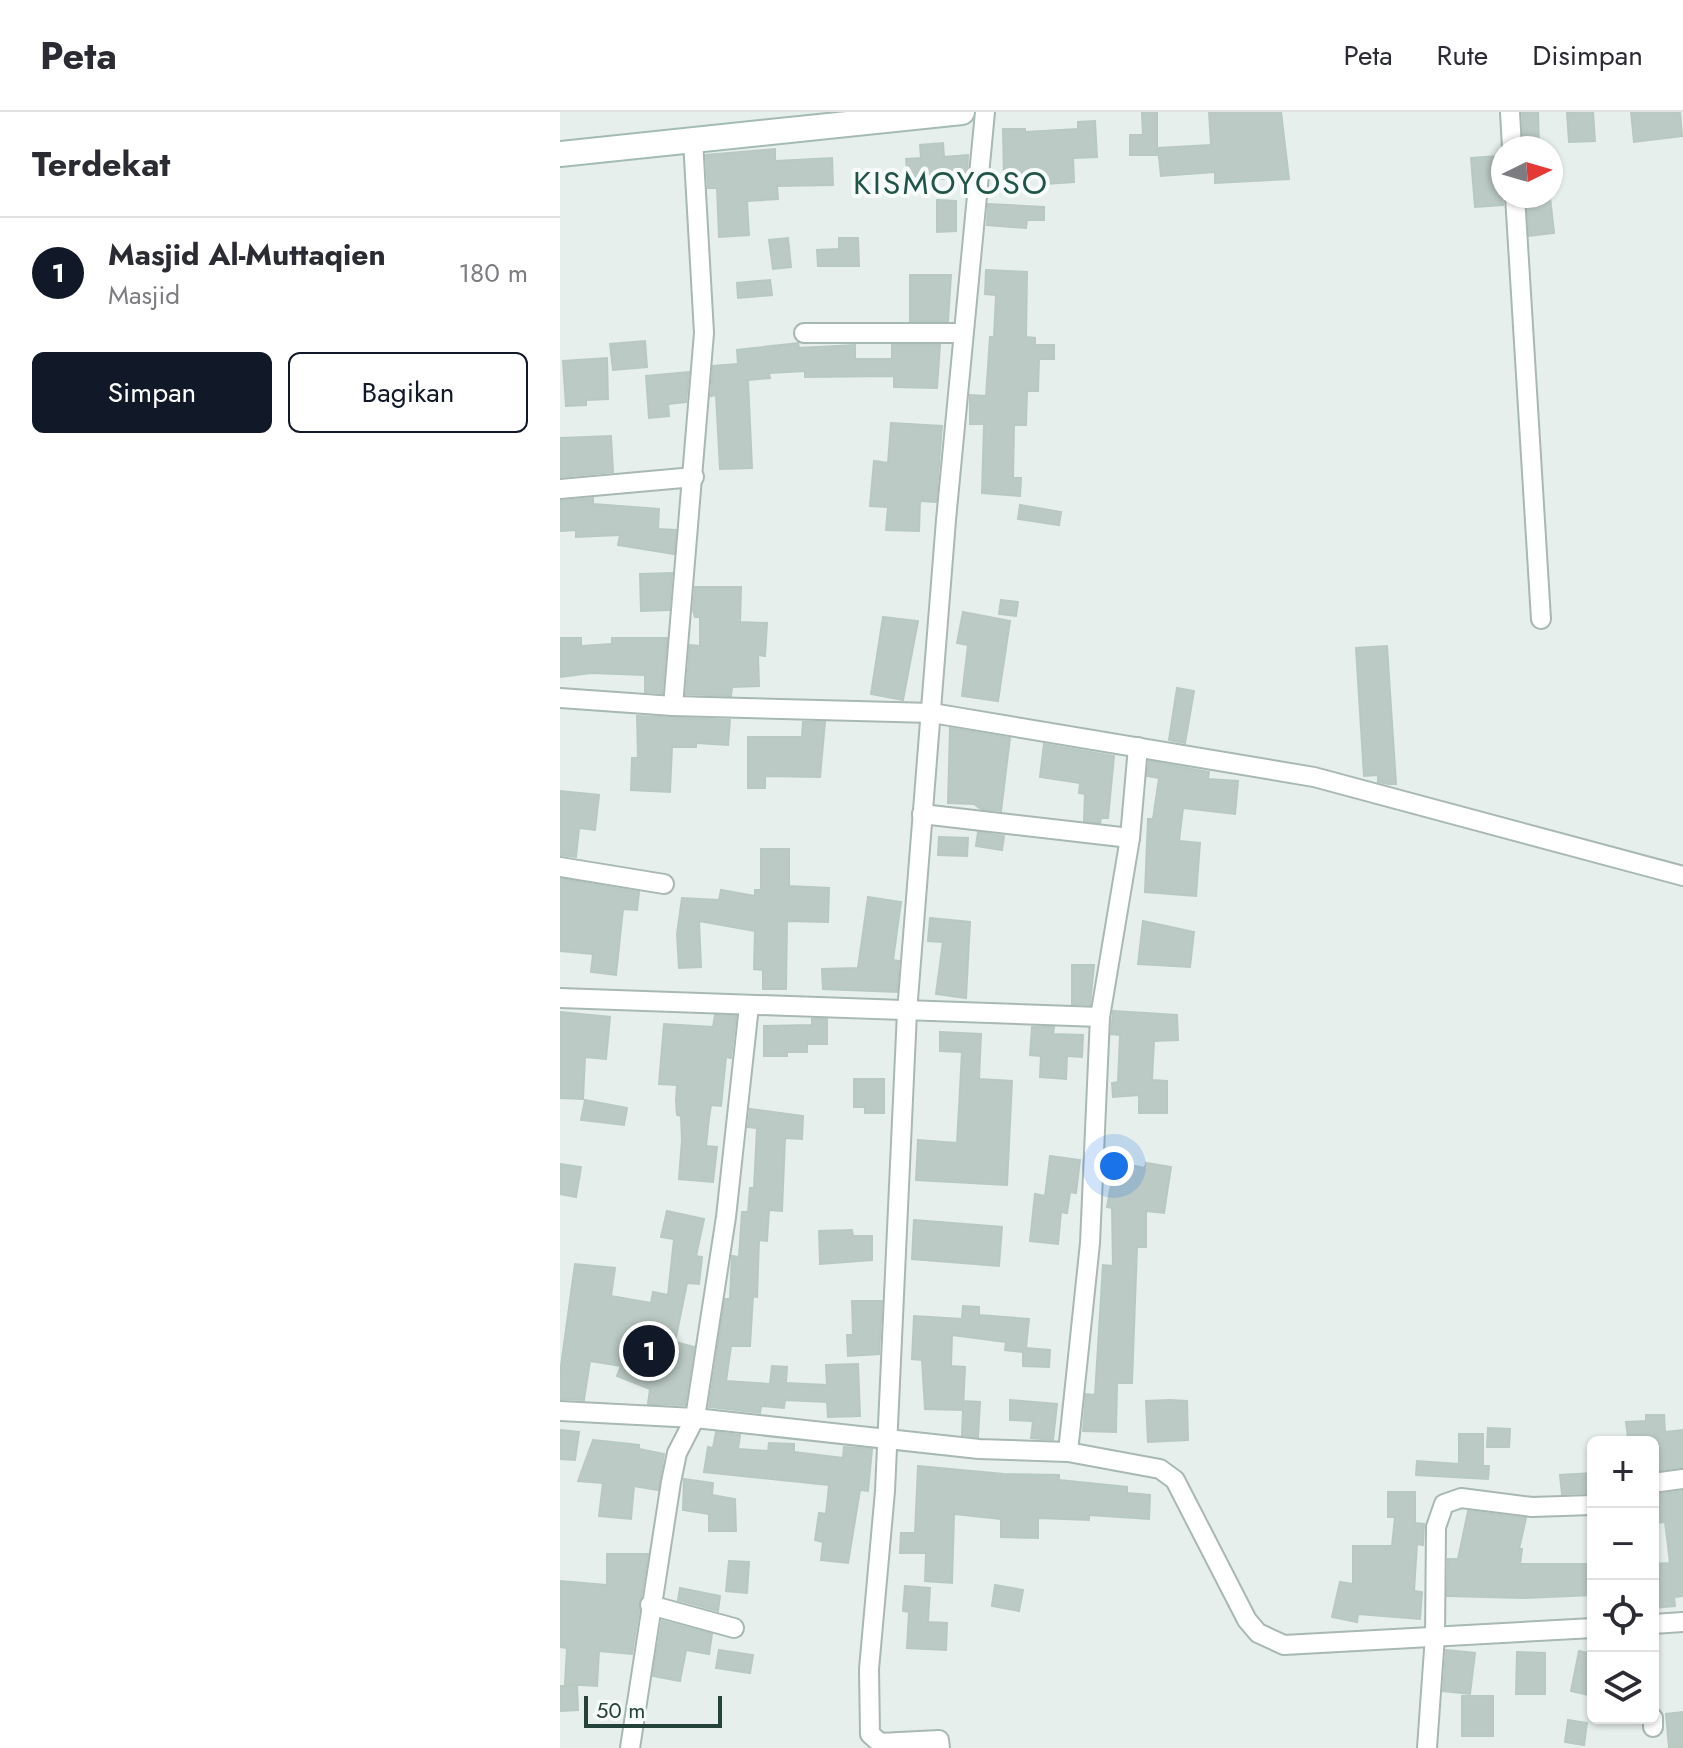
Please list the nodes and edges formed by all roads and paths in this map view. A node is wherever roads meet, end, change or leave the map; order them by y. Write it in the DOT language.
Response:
graph roads {
  1 [pos="962,112"];
  2 [pos="985,112"];
  3 [pos="1510,112"];
  4 [pos="1511,136"];
  5 [pos="693,140"];
  6 [pos="560,154"];
  7 [pos="1516,208"];
  8 [pos="804,333"];
  9 [pos="963,333"];
  10 [pos="694,477"];
  11 [pos="560,489"];
  12 [pos="1541,619"];
  13 [pos="560,698"];
  14 [pos="673,706"];
  15 [pos="932,713"];
  16 [pos="1138,747"];
  17 [pos="922,814"];
  18 [pos="1130,838"];
  19 [pos="560,867"];
  20 [pos="1683,876"];
  21 [pos="664,884"];
  22 [pos="560,998"];
  23 [pos="749,1006"];
  24 [pos="907,1012"];
  25 [pos="1100,1017"];
  26 [pos="560,1411"];
  27 [pos="695,1418"];
  28 [pos="887,1441"];
  29 [pos="1068,1452"];
  30 [pos="1683,1479"];
  31 [pos="1659,1482"];
  32 [pos="1587,1505"];
  33 [pos="650,1605"];
  34 [pos="1683,1622"];
  35 [pos="1659,1624"];
  36 [pos="734,1628"];
  37 [pos="1587,1628"];
  38 [pos="1435,1636"];
  39 [pos="885,1746"];
  40 [pos="630,1748"];
  41 [pos="940,1748"];
  42 [pos="1427,1748"];
  1 -- 5 [label="street"];
  2 -- 9 [label="street"];
  3 -- 4 [label="street"];
  5 -- 6 [label="street"];
  5 -- 10 [label="street"];
  7 -- 12 [label="street"];
  8 -- 9 [label="street"];
  9 -- 15 [label="street"];
  10 -- 11 [label="street"];
  10 -- 14 [label="street"];
  13 -- 14 [label="street"];
  14 -- 15 [label="street"];
  15 -- 16 [label="street"];
  15 -- 17 [label="street"];
  16 -- 18 [label="street"];
  16 -- 20 [label="street"];
  17 -- 18 [label="street"];
  17 -- 24 [label="street"];
  18 -- 25 [label="street"];
  19 -- 21 [label="street"];
  22 -- 23 [label="street"];
  23 -- 24 [label="street"];
  23 -- 27 [label="street"];
  24 -- 25 [label="street"];
  24 -- 28 [label="street"];
  25 -- 29 [label="street"];
  26 -- 27 [label="street"];
  27 -- 28 [label="street"];
  27 -- 33 [label="street"];
  28 -- 29 [label="street"];
  28 -- 39 [label="street"];
  29 -- 38 [label="street"];
  30 -- 31 [label="street"];
  32 -- 38 [label="street"];
  33 -- 36 [label="street"];
  33 -- 40 [label="street"];
  34 -- 35 [label="street"];
  37 -- 38 [label="street"];
  38 -- 42 [label="street"];
  39 -- 41 [label="street"];
}
